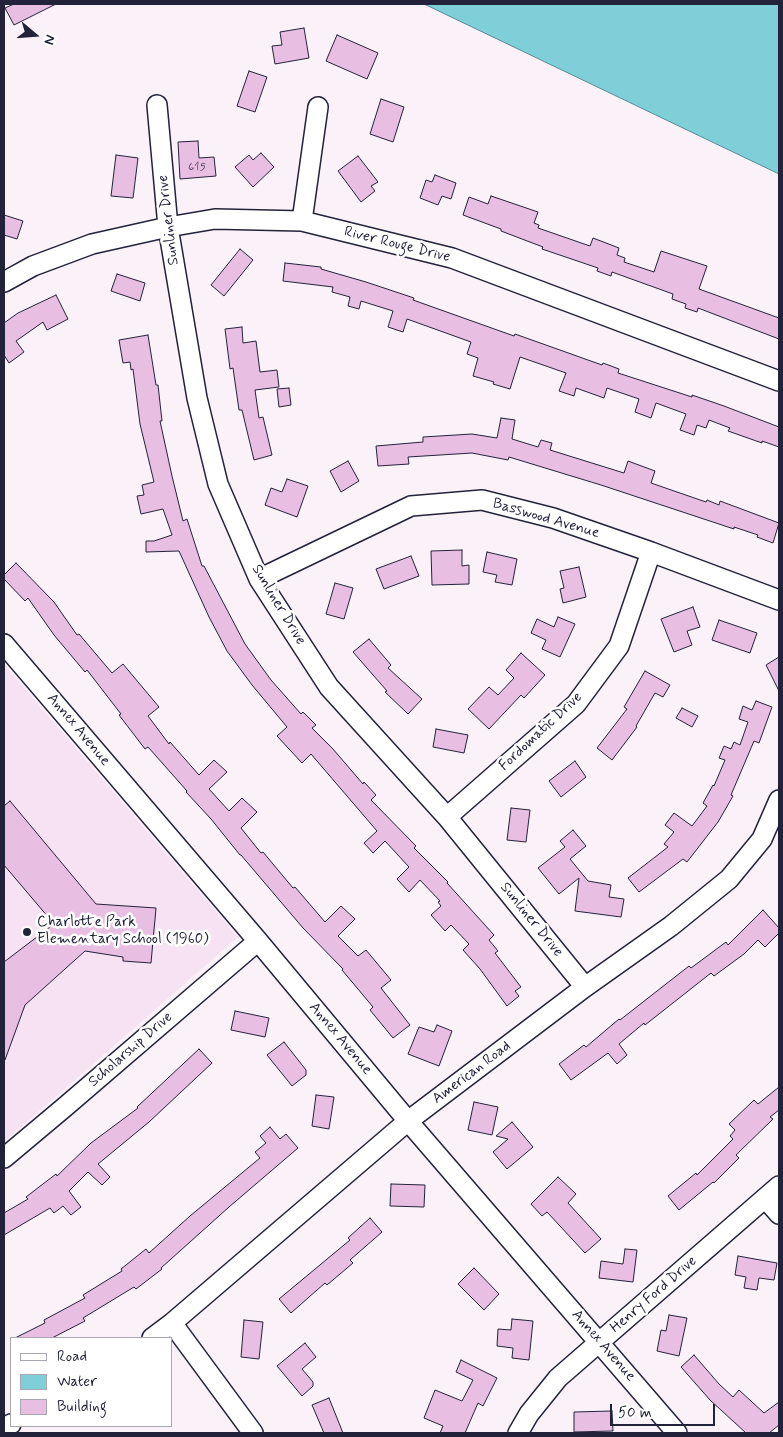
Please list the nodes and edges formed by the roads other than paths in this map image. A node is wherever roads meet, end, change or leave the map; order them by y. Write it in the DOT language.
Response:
graph roads {
  1 [pos="157,105"];
  2 [pos="318,107"];
  3 [pos="302,221"];
  4 [pos="168,227"];
  5 [pos="4,282"];
  6 [pos="779,381"];
  7 [pos="651,552"];
  8 [pos="259,579"];
  9 [pos="779,600"];
  10 [pos="4,644"];
  11 [pos="779,800"];
  12 [pos="447,817"];
  13 [pos="258,941"];
  14 [pos="585,987"];
  15 [pos="408,1121"];
  16 [pos="4,1158"];
  17 [pos="779,1186"];
  18 [pos="764,1198"];
  19 [pos="779,1214"];
  20 [pos="172,1323"];
  21 [pos="153,1337"];
  22 [pos="600,1342"];
  23 [pos="253,1433"];
  24 [pos="518,1433"];
  25 [pos="677,1433"];
  1 -- 4 [label="street, Sunliner Drive"];
  2 -- 3 [label="street"];
  3 -- 4 [label="street, River Rouge Drive"];
  3 -- 6 [label="street, River Rouge Drive"];
  4 -- 5 [label="street, River Rouge Drive"];
  4 -- 8 [label="street, Sunliner Drive"];
  7 -- 8 [label="street, Basswood Avenue"];
  7 -- 9 [label="street, Basswood Avenue"];
  7 -- 12 [label="street, Fordomatic Drive"];
  8 -- 12 [label="street, Sunliner Drive"];
  10 -- 13 [label="street, Annex Avenue"];
  11 -- 14 [label="street, American Road"];
  12 -- 14 [label="street, Sunliner Drive"];
  13 -- 15 [label="street, Annex Avenue"];
  13 -- 16 [label="street, Scholarship Drive"];
  14 -- 15 [label="street, American Road"];
  15 -- 20 [label="street, American Road"];
  15 -- 22 [label="street, Annex Avenue"];
  17 -- 18 [label="street, Henry Ford Drive"];
  18 -- 19 [label="street"];
  18 -- 22 [label="street, Henry Ford Drive"];
  20 -- 21 [label="street, American Road"];
  20 -- 23 [label="street"];
  22 -- 24 [label="street, Henry Ford Drive"];
  22 -- 25 [label="street, Annex Avenue"];
}
